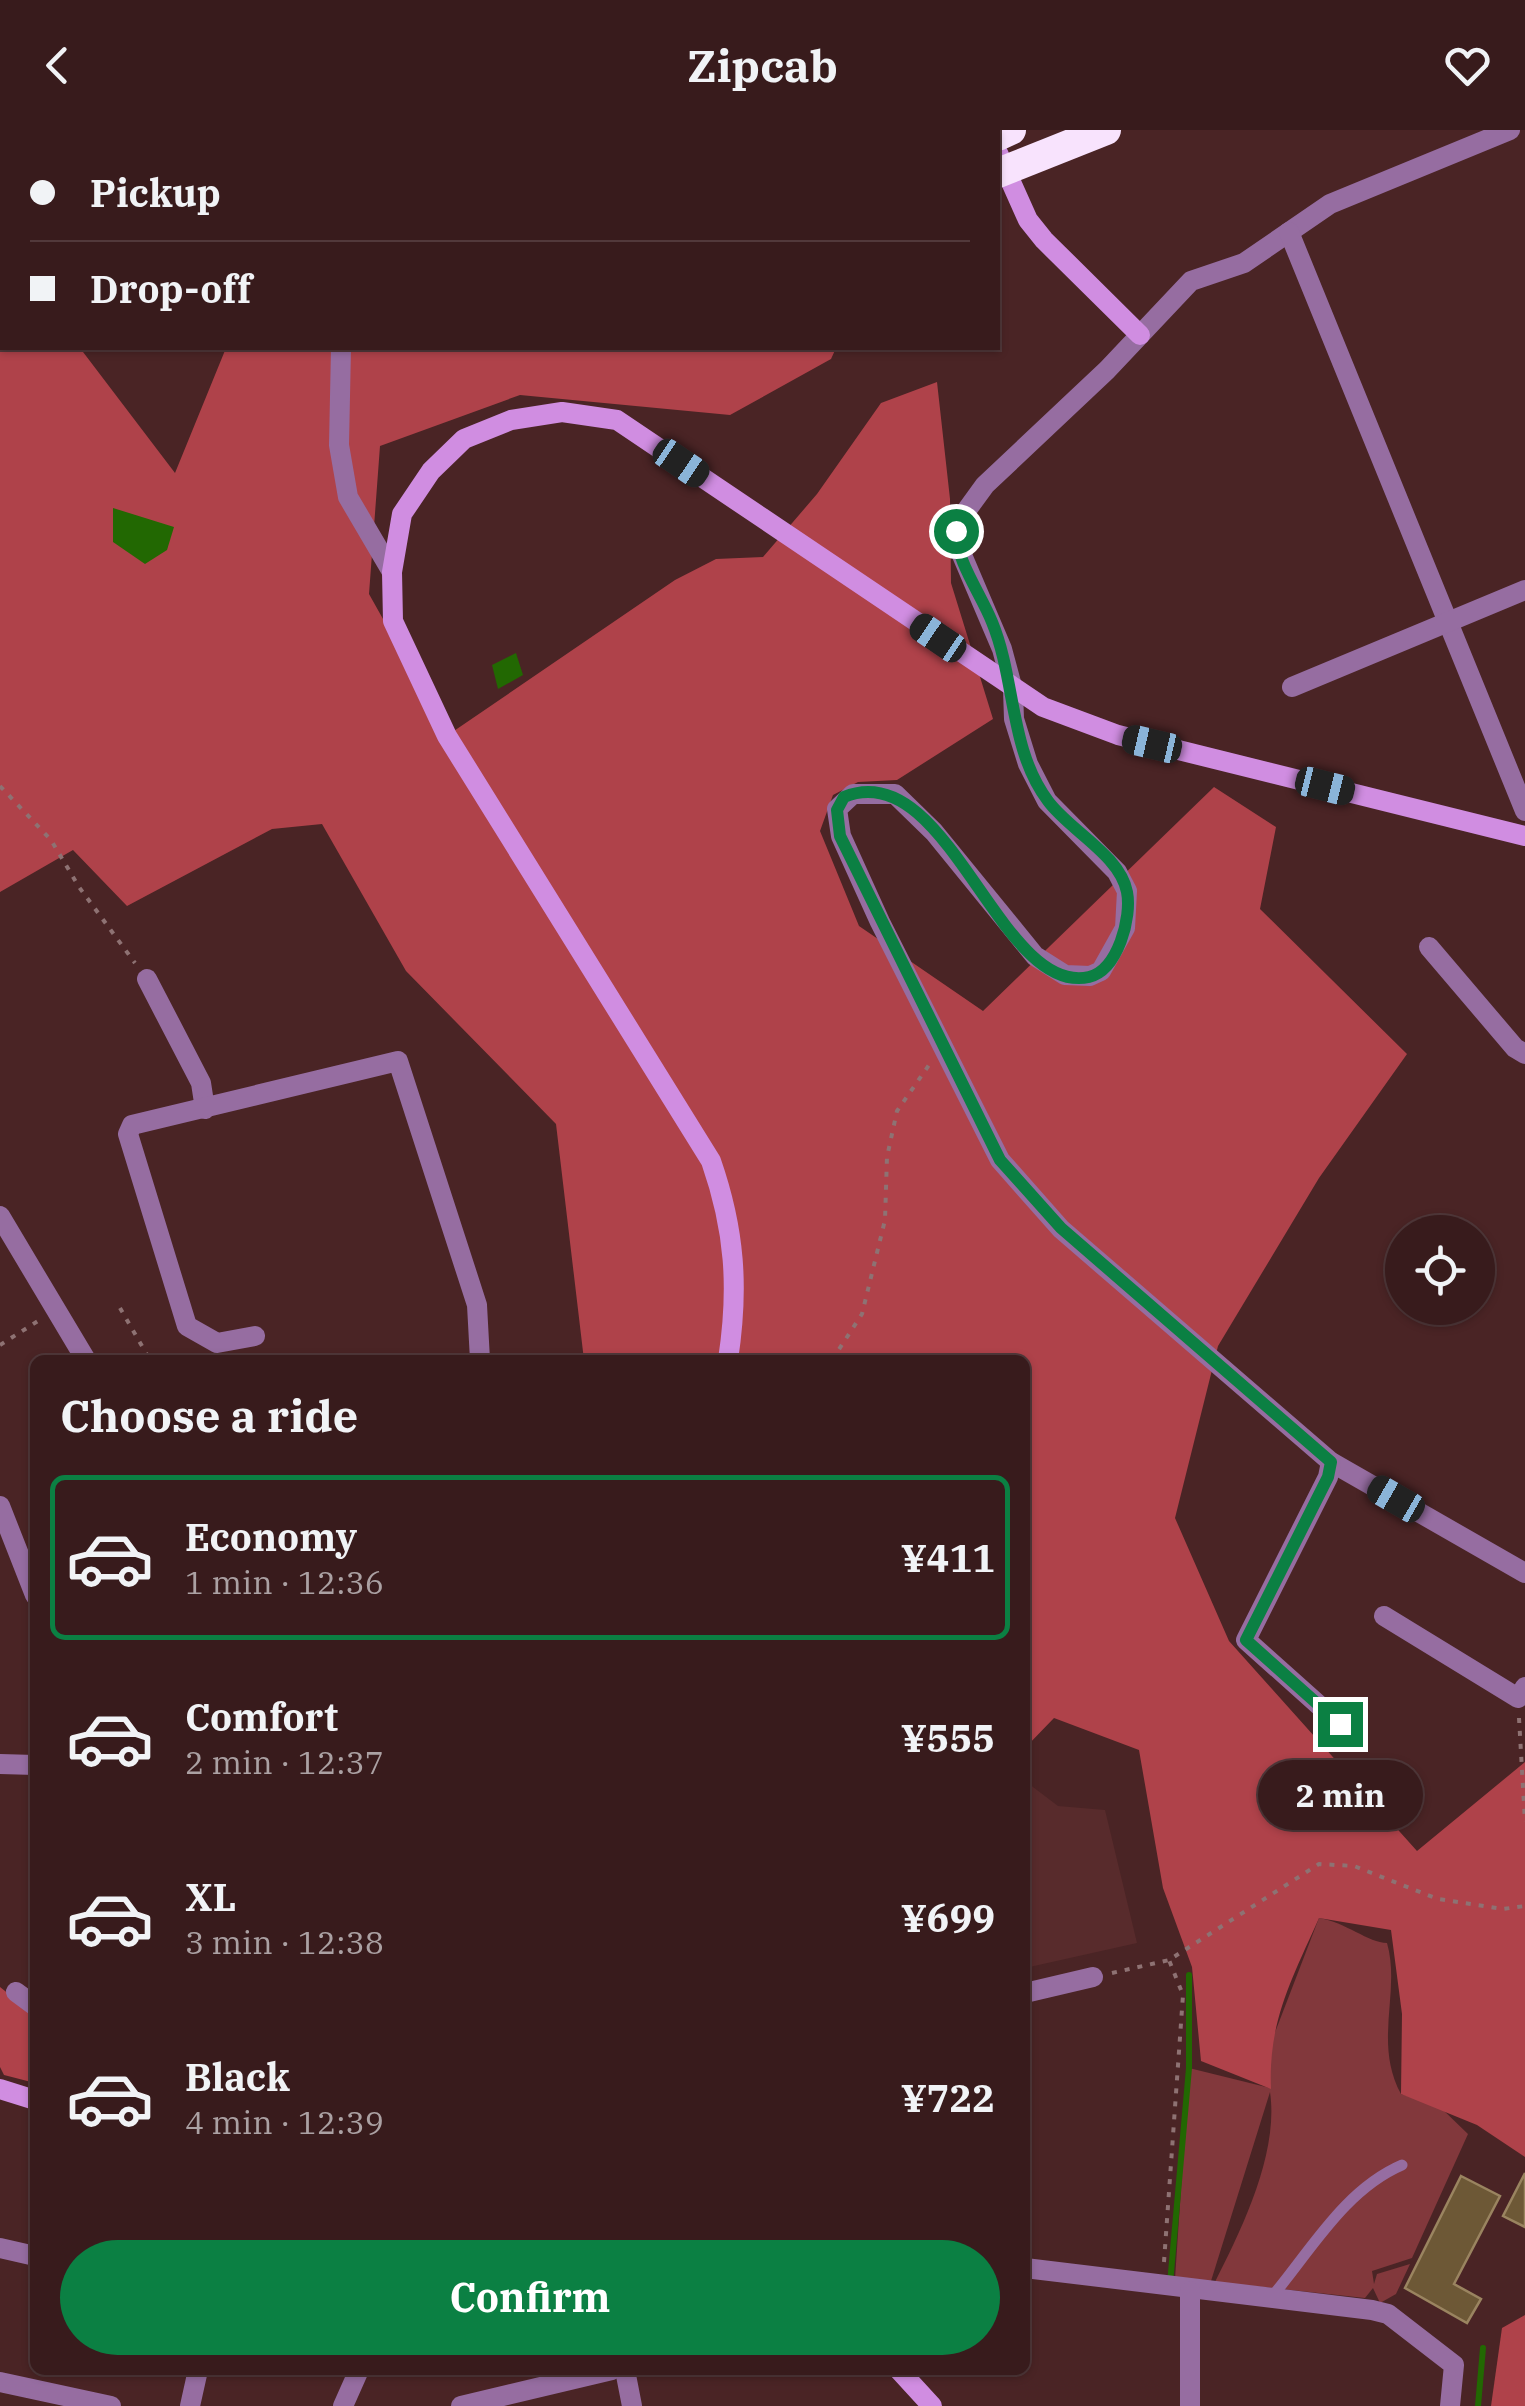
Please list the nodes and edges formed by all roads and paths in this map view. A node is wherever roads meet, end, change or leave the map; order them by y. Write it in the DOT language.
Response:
graph roads {
  1 [pos="1106,130"];
  2 [pos="1510,130"];
  3 [pos="1001,165"];
  4 [pos="1289,232"];
  5 [pos="1140,335"];
  6 [pos="341,350"];
  7 [pos="392,572"];
  8 [pos="1525,590"];
  9 [pos="1450,622"];
  10 [pos="1292,687"];
  11 [pos="1013,690"];
  12 [pos="1516,764"];
  13 [pos="0,786"];
  14 [pos="1525,810"];
  15 [pos="1525,836"];
  16 [pos="1429,948"];
  17 [pos="147,979"];
  18 [pos="1525,1054"];
  19 [pos="946,1056"];
  20 [pos="204,1109"];
  21 [pos="0,1216"];
  22 [pos="120,1308"];
  23 [pos="56,1310"];
  24 [pos="255,1336"];
  25 [pos="0,1345"];
  26 [pos="83,1355"];
  27 [pos="147,1355"];
  28 [pos="480,1355"];
  29 [pos="728,1355"];
  30 [pos="835,1355"];
  31 [pos="1331,1462"];
  32 [pos="0,1506"];
  33 [pos="1525,1573"];
  34 [pos="30,1583"];
  35 [pos="1384,1616"];
  36 [pos="1521,1693"];
  37 [pos="1340,1724"];
  38 [pos="0,1764"];
  39 [pos="30,1766"];
  40 [pos="1525,1822"];
  41 [pos="1525,1906"];
  42 [pos="1169,1960"];
  43 [pos="1093,1977"];
  44 [pos="16,1992"];
  45 [pos="1030,1992"];
  46 [pos="30,2002"];
  47 [pos="0,2090"];
  48 [pos="30,2099"];
  49 [pos="1402,2164"];
  50 [pos="0,2248"];
  51 [pos="30,2255"];
  52 [pos="1030,2269"];
  53 [pos="1162,2286"];
  54 [pos="1190,2290"];
  55 [pos="1270,2299"];
  56 [pos="197,2375"];
  57 [pos="357,2375"];
  58 [pos="591,2375"];
  59 [pos="626,2375"];
  60 [pos="904,2375"];
  61 [pos="0,2382"];
  62 [pos="111,2406"];
  63 [pos="190,2406"];
  64 [pos="344,2406"];
  65 [pos="462,2406"];
  66 [pos="632,2406"];
  67 [pos="932,2406"];
  68 [pos="1190,2406"];
  69 [pos="1450,2406"];
  1 -- 3 [label="highway"];
  2 -- 4 [label="street"];
  3 -- 5 [label="street"];
  4 -- 5 [label="street"];
  4 -- 9 [label="street"];
  5 -- 11 [label="street"];
  6 -- 7 [label="street"];
  7 -- 11 [label="street"];
  7 -- 29 [label="street"];
  8 -- 9 [label="street"];
  9 -- 10 [label="street"];
  9 -- 12 [label="street"];
  11 -- 15 [label="street"];
  11 -- 19 [label="street"];
  12 -- 14 [label="street"];
  13 -- 17 [label="path"];
  16 -- 18 [label="street"];
  17 -- 20 [label="street"];
  19 -- 30 [label="path"];
  19 -- 31 [label="street"];
  20 -- 24 [label="street"];
  20 -- 28 [label="street"];
  21 -- 23 [label="street"];
  22 -- 27 [label="path"];
  23 -- 25 [label="path"];
  23 -- 26 [label="street"];
  31 -- 33 [label="street"];
  31 -- 37 [label="street"];
  32 -- 34 [label="street"];
  35 -- 36 [label="street"];
  36 -- 40 [label="path"];
  38 -- 39 [label="street"];
  41 -- 42 [label="path"];
  42 -- 43 [label="path"];
  42 -- 53 [label="path"];
  43 -- 45 [label="street"];
  44 -- 46 [label="street"];
  47 -- 48 [label="street"];
  49 -- 55 [label="lane"];
  50 -- 51 [label="street"];
  52 -- 53 [label="street"];
  53 -- 54 [label="street"];
  54 -- 55 [label="street"];
  54 -- 68 [label="street"];
  55 -- 69 [label="street"];
  56 -- 63 [label="street"];
  57 -- 64 [label="street"];
  58 -- 65 [label="street"];
  59 -- 66 [label="street"];
  60 -- 67 [label="street"];
  61 -- 62 [label="street"];
}
